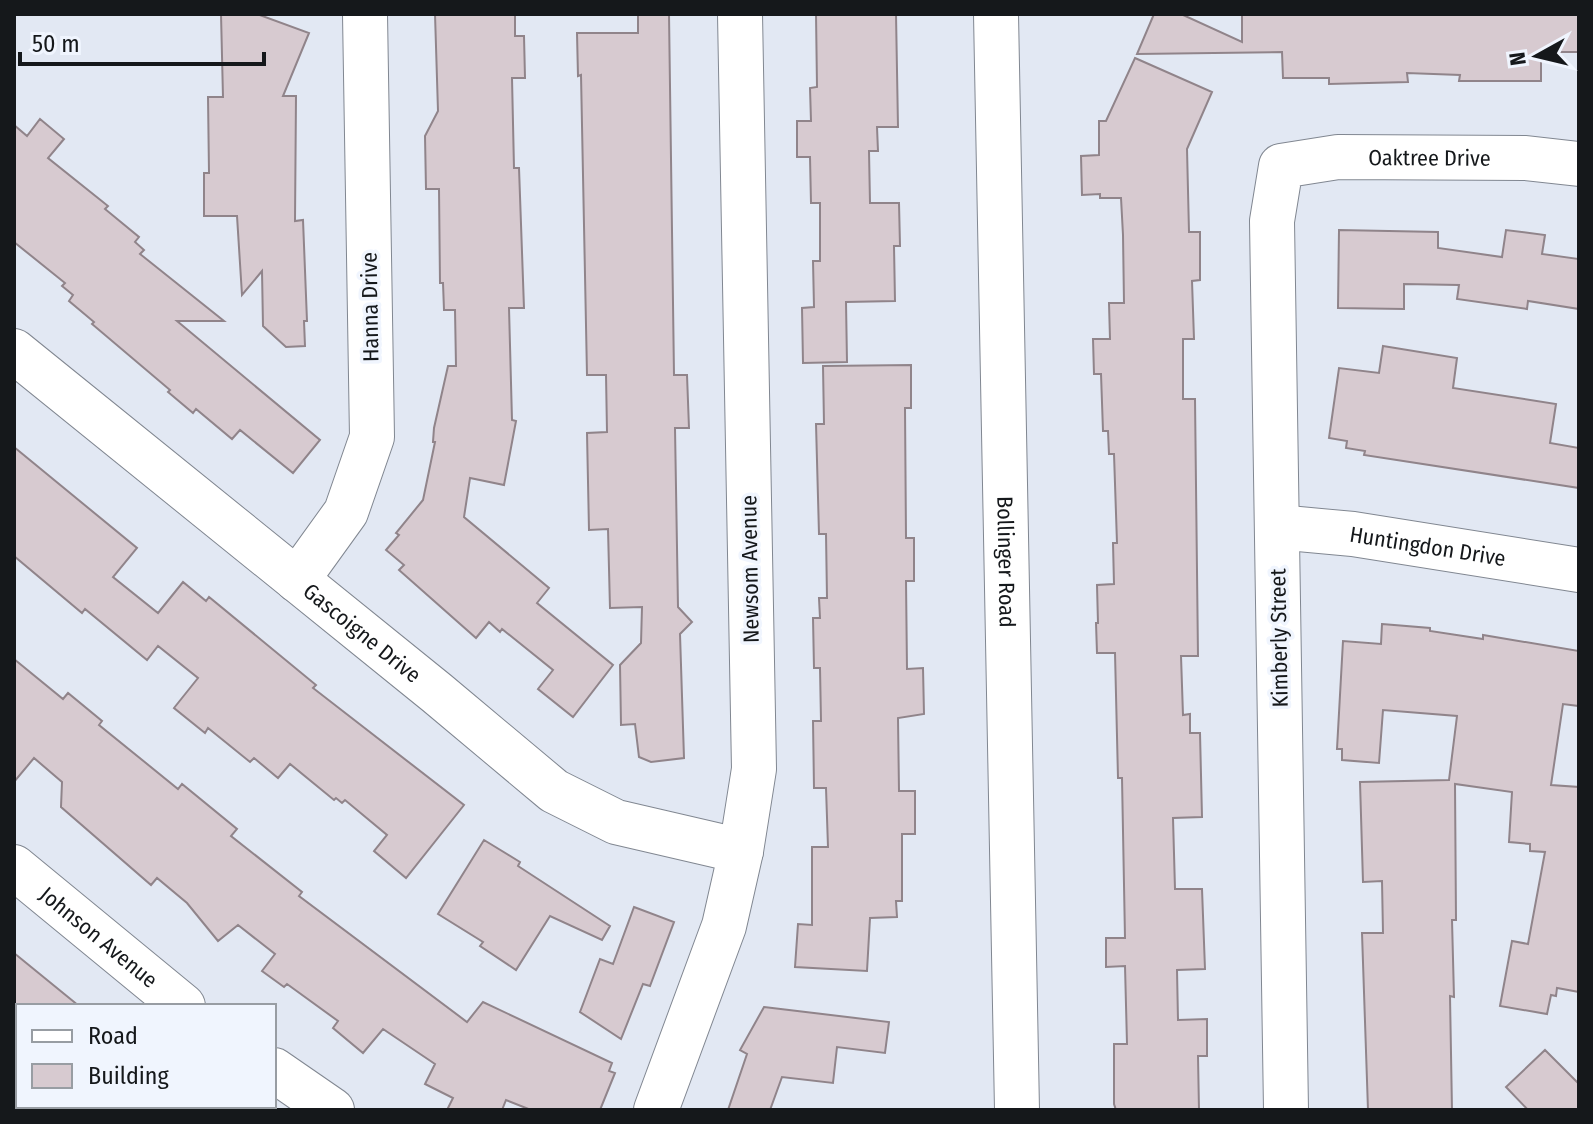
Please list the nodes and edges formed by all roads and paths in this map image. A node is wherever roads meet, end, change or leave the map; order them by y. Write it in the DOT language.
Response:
graph roads {
  1 [pos="365,14"];
  2 [pos="740,14"];
  3 [pos="996,14"];
  4 [pos="1579,164"];
  5 [pos="1281,166"];
  6 [pos="14,351"];
  7 [pos="1277,527"];
  8 [pos="1579,570"];
  9 [pos="297,580"];
  10 [pos="741,851"];
  11 [pos="14,867"];
  12 [pos="181,1004"];
  13 [pos="276,1071"];
  14 [pos="332,1110"];
  15 [pos="656,1110"];
  16 [pos="1017,1110"];
  17 [pos="1286,1110"];
  1 -- 9 [label="street, Hanna Drive"];
  2 -- 10 [label="street, Newsom Avenue"];
  3 -- 16 [label="street, Bollinger Road"];
  4 -- 5 [label="street, Oaktree Drive"];
  5 -- 7 [label="street, Kimberly Street"];
  6 -- 9 [label="street, Gascoigne Drive"];
  7 -- 8 [label="street, Huntingdon Drive"];
  7 -- 17 [label="street, Kimberly Street"];
  9 -- 10 [label="street, Gascoigne Drive"];
  10 -- 15 [label="street, Newsom Avenue"];
  11 -- 12 [label="street, Johnson Avenue"];
  13 -- 14 [label="street"];
}
